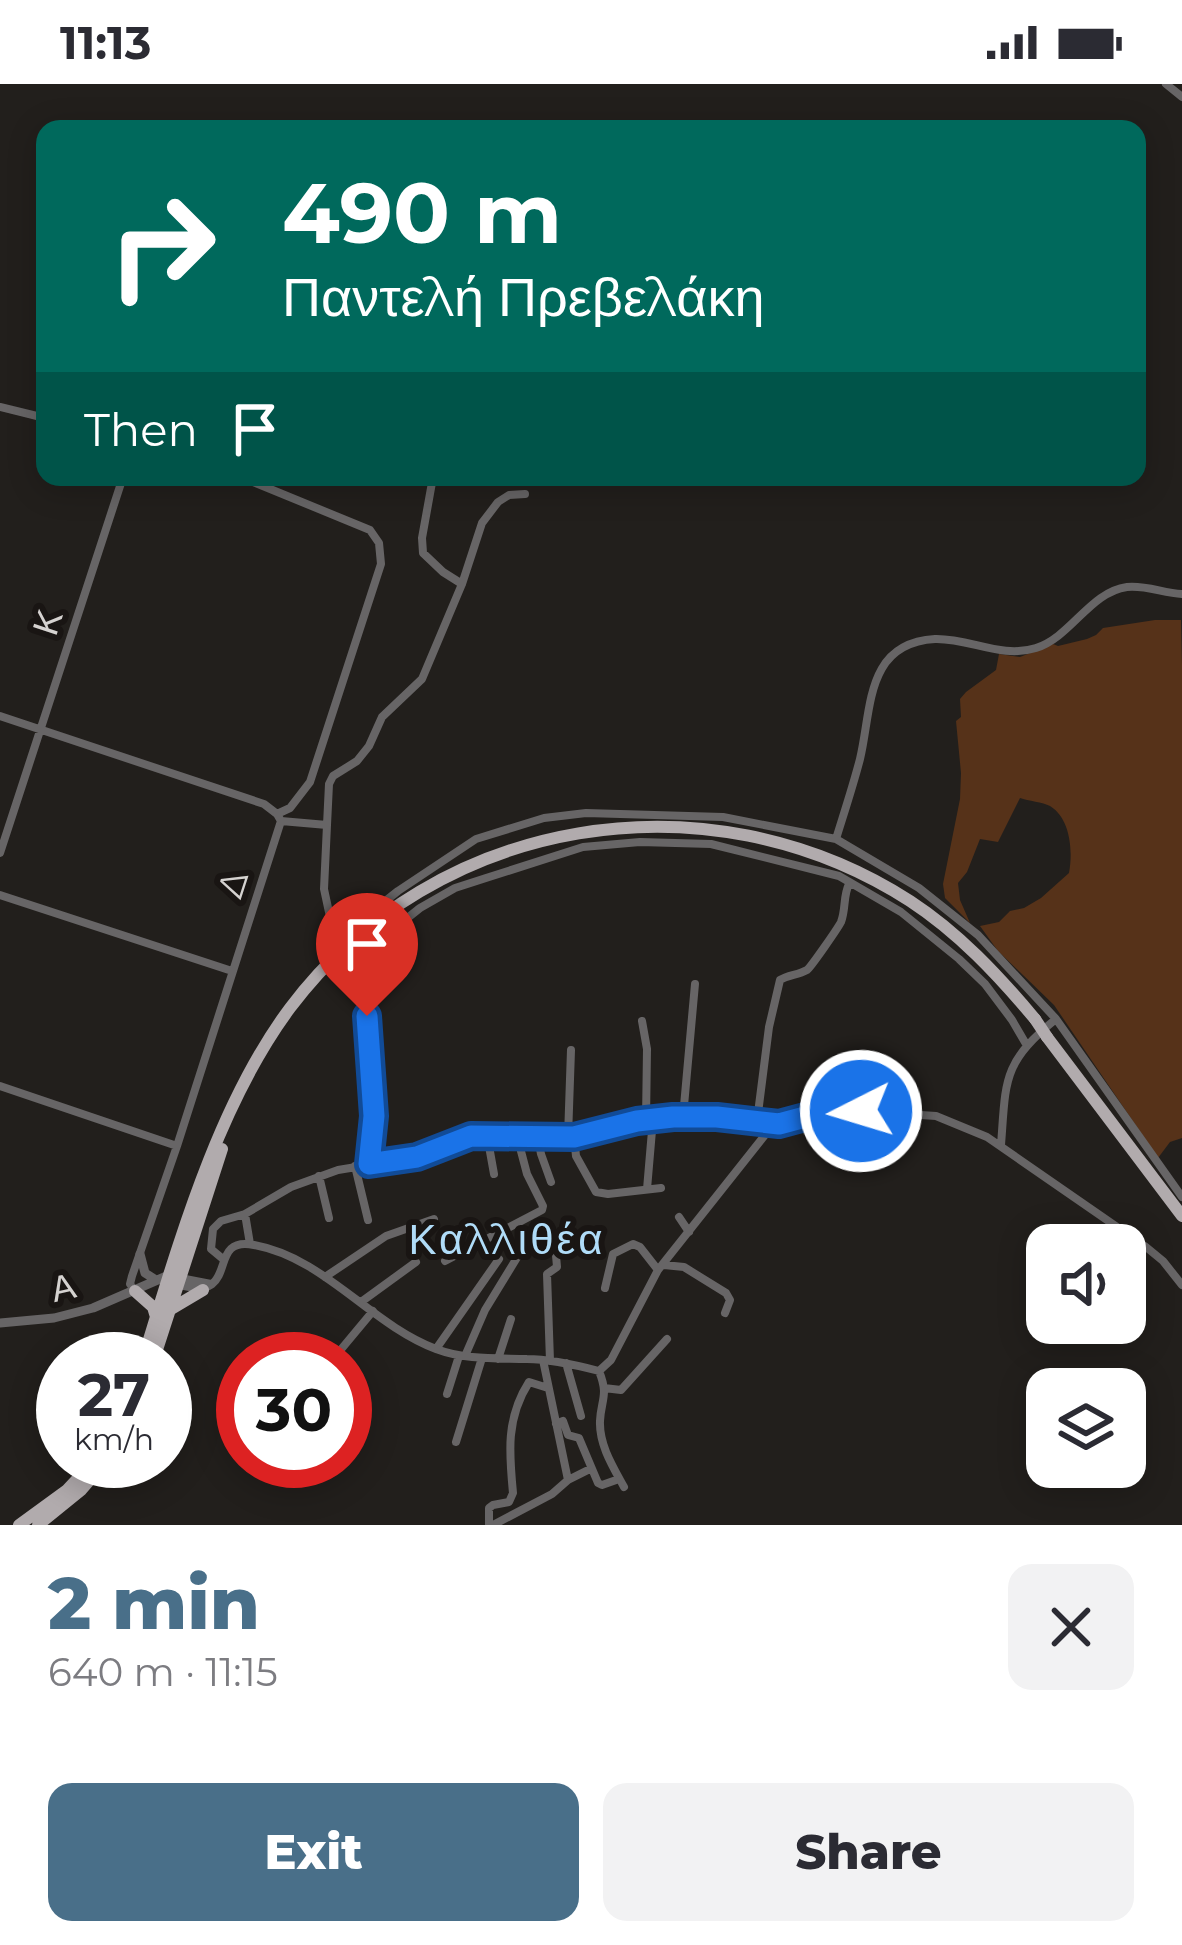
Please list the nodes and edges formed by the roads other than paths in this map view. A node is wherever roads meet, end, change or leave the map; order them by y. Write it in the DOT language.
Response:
graph roads {
  1 [pos="1166,84"];
  2 [pos="1182,97"];
  3 [pos="0,407"];
  4 [pos="36,416"];
  5 [pos="120,486"];
  6 [pos="263,486"];
  7 [pos="431,486"];
  8 [pos="525,494"];
  9 [pos="462,584"];
  10 [pos="1182,594"];
  11 [pos="0,716"];
  12 [pos="40,729"];
  13 [pos="279,818"];
  14 [pos="327,825"];
  15 [pos="836,839"];
  16 [pos="0,853"];
  17 [pos="849,884"];
  18 [pos="0,895"];
  19 [pos="233,971"];
  20 [pos="695,984"];
  21 [pos="1055,1019"];
  22 [pos="641,1021"];
  23 [pos="1026,1044"];
  24 [pos="571,1050"];
  25 [pos="0,1086"];
  26 [pos="683,1117"];
  27 [pos="649,1119"];
  28 [pos="757,1121"];
  29 [pos="779,1124"];
  30 [pos="487,1136"];
  31 [pos="517,1136"];
  32 [pos="538,1137"];
  33 [pos="571,1137"];
  34 [pos="1001,1145"];
  35 [pos="177,1146"];
  36 [pos="369,1164"];
  37 [pos="355,1166"];
  38 [pos="494,1174"];
  39 [pos="319,1176"];
  40 [pos="551,1182"];
  41 [pos="662,1188"];
  42 [pos="647,1190"];
  43 [pos="1182,1197"];
  44 [pos="245,1214"];
  45 [pos="1182,1216"];
  46 [pos="680,1217"];
  47 [pos="329,1218"];
  48 [pos="434,1219"];
  49 [pos="368,1220"];
  50 [pos="554,1232"];
  51 [pos="689,1232"];
  52 [pos="250,1244"];
  53 [pos="140,1254"];
  54 [pos="518,1256"];
  55 [pos="223,1259"];
  56 [pos="499,1259"];
  57 [pos="445,1261"];
  58 [pos="416,1262"];
  59 [pos="660,1267"];
  60 [pos="325,1277"];
  61 [pos="170,1280"];
  62 [pos="1182,1285"];
  63 [pos="208,1287"];
  64 [pos="605,1288"];
  65 [pos="136,1291"];
  66 [pos="361,1302"];
  67 [pos="170,1309"];
  68 [pos="373,1311"];
  69 [pos="724,1313"];
  70 [pos="156,1317"];
  71 [pos="511,1319"];
  72 [pos="0,1323"];
  73 [pos="151,1332"];
  74 [pos="163,1332"];
  75 [pos="356,1332"];
  76 [pos="667,1339"];
  77 [pos="436,1349"];
  78 [pos="462,1356"];
  79 [pos="482,1358"];
  80 [pos="498,1359"];
  81 [pos="546,1361"];
  82 [pos="566,1363"];
  83 [pos="599,1371"];
  84 [pos="548,1388"];
  85 [pos="604,1388"];
  86 [pos="447,1394"];
  87 [pos="581,1416"];
  88 [pos="556,1424"];
  89 [pos="456,1442"];
  90 [pos="602,1443"];
  91 [pos="589,1465"];
  92 [pos="568,1480"];
  93 [pos="69,1488"];
  94 [pos="83,1488"];
  95 [pos="19,1525"];
  96 [pos="38,1525"];
  97 [pos="491,1525"];
  1 -- 2 [label="street"];
  3 -- 4 [label="street"];
  5 -- 12 [label="street, Κ"];
  6 -- 13 [label="street, Δ"];
  7 -- 9 [label="street"];
  8 -- 9 [label="street"];
  9 -- 14 [label="street"];
  10 -- 15 [label="street"];
  11 -- 12 [label="street"];
  12 -- 13 [label="street"];
  12 -- 16 [label="street, Κ"];
  13 -- 14 [label="street"];
  13 -- 19 [label="street, Δ"];
  14 -- 15 [label="street"];
  15 -- 21 [label="street"];
  17 -- 23 [label="street"];
  17 -- 28 [label="street"];
  17 -- 36 [label="street"];
  18 -- 19 [label="street"];
  19 -- 35 [label="street, Δ"];
  20 -- 26 [label="street"];
  21 -- 23 [label="street"];
  21 -- 43 [label="street"];
  22 -- 27 [label="street"];
  23 -- 34 [label="street"];
  24 -- 33 [label="street"];
  25 -- 35 [label="street"];
  26 -- 27 [label="street"];
  26 -- 28 [label="street"];
  27 -- 33 [label="street"];
  27 -- 42 [label="street"];
  28 -- 29 [label="street"];
  29 -- 34 [label="street"];
  29 -- 51 [label="street"];
  30 -- 31 [label="street"];
  30 -- 36 [label="street"];
  30 -- 38 [label="street"];
  31 -- 32 [label="street"];
  31 -- 57 [label="street"];
  32 -- 33 [label="street"];
  32 -- 40 [label="street"];
  33 -- 42 [label="street"];
  34 -- 62 [label="street"];
  35 -- 53 [label="street, Δ"];
  36 -- 37 [label="street"];
  37 -- 39 [label="street"];
  37 -- 49 [label="street"];
  39 -- 44 [label="street"];
  39 -- 47 [label="street"];
  41 -- 42 [label="street"];
  44 -- 52 [label="street"];
  44 -- 55 [label="street"];
  45 -- 61 [label="main road, bridge"];
  46 -- 51 [label="street"];
  48 -- 60 [label="street"];
  50 -- 81 [label="street"];
  51 -- 59 [label="street"];
  52 -- 55 [label="street"];
  52 -- 60 [label="street"];
  53 -- 61 [label="street"];
  53 -- 65 [label="street, Δ"];
  54 -- 78 [label="street"];
  55 -- 63 [label="street"];
  56 -- 77 [label="street"];
  58 -- 66 [label="street"];
  59 -- 64 [label="street"];
  59 -- 69 [label="street"];
  59 -- 83 [label="street"];
  60 -- 66 [label="street"];
  61 -- 63 [label="street"];
  61 -- 65 [label="street, Α"];
  61 -- 67 [label="main road"];
  61 -- 70 [label="main road"];
  63 -- 67 [label="main road"];
  65 -- 70 [label="main road"];
  65 -- 72 [label="street, Α"];
  66 -- 68 [label="street"];
  67 -- 74 [label="main road"];
  68 -- 75 [label="street"];
  68 -- 77 [label="street"];
  70 -- 73 [label="main road"];
  71 -- 80 [label="street"];
  76 -- 85 [label="street"];
  77 -- 78 [label="street"];
  78 -- 79 [label="street"];
  78 -- 86 [label="street"];
  79 -- 80 [label="street"];
  79 -- 89 [label="street"];
  80 -- 81 [label="street"];
  81 -- 82 [label="street"];
  81 -- 84 [label="street"];
  82 -- 83 [label="street"];
  82 -- 87 [label="street"];
  83 -- 85 [label="street"];
  84 -- 88 [label="street"];
  84 -- 97 [label="street"];
  85 -- 90 [label="street"];
  88 -- 91 [label="street"];
  88 -- 92 [label="street"];
  90 -- 91 [label="street"];
  90 -- 91 [label="street"];
  91 -- 92 [label="street"];
  92 -- 97 [label="street"];
  93 -- 95 [label="main road"];
  94 -- 96 [label="main road"];
}
